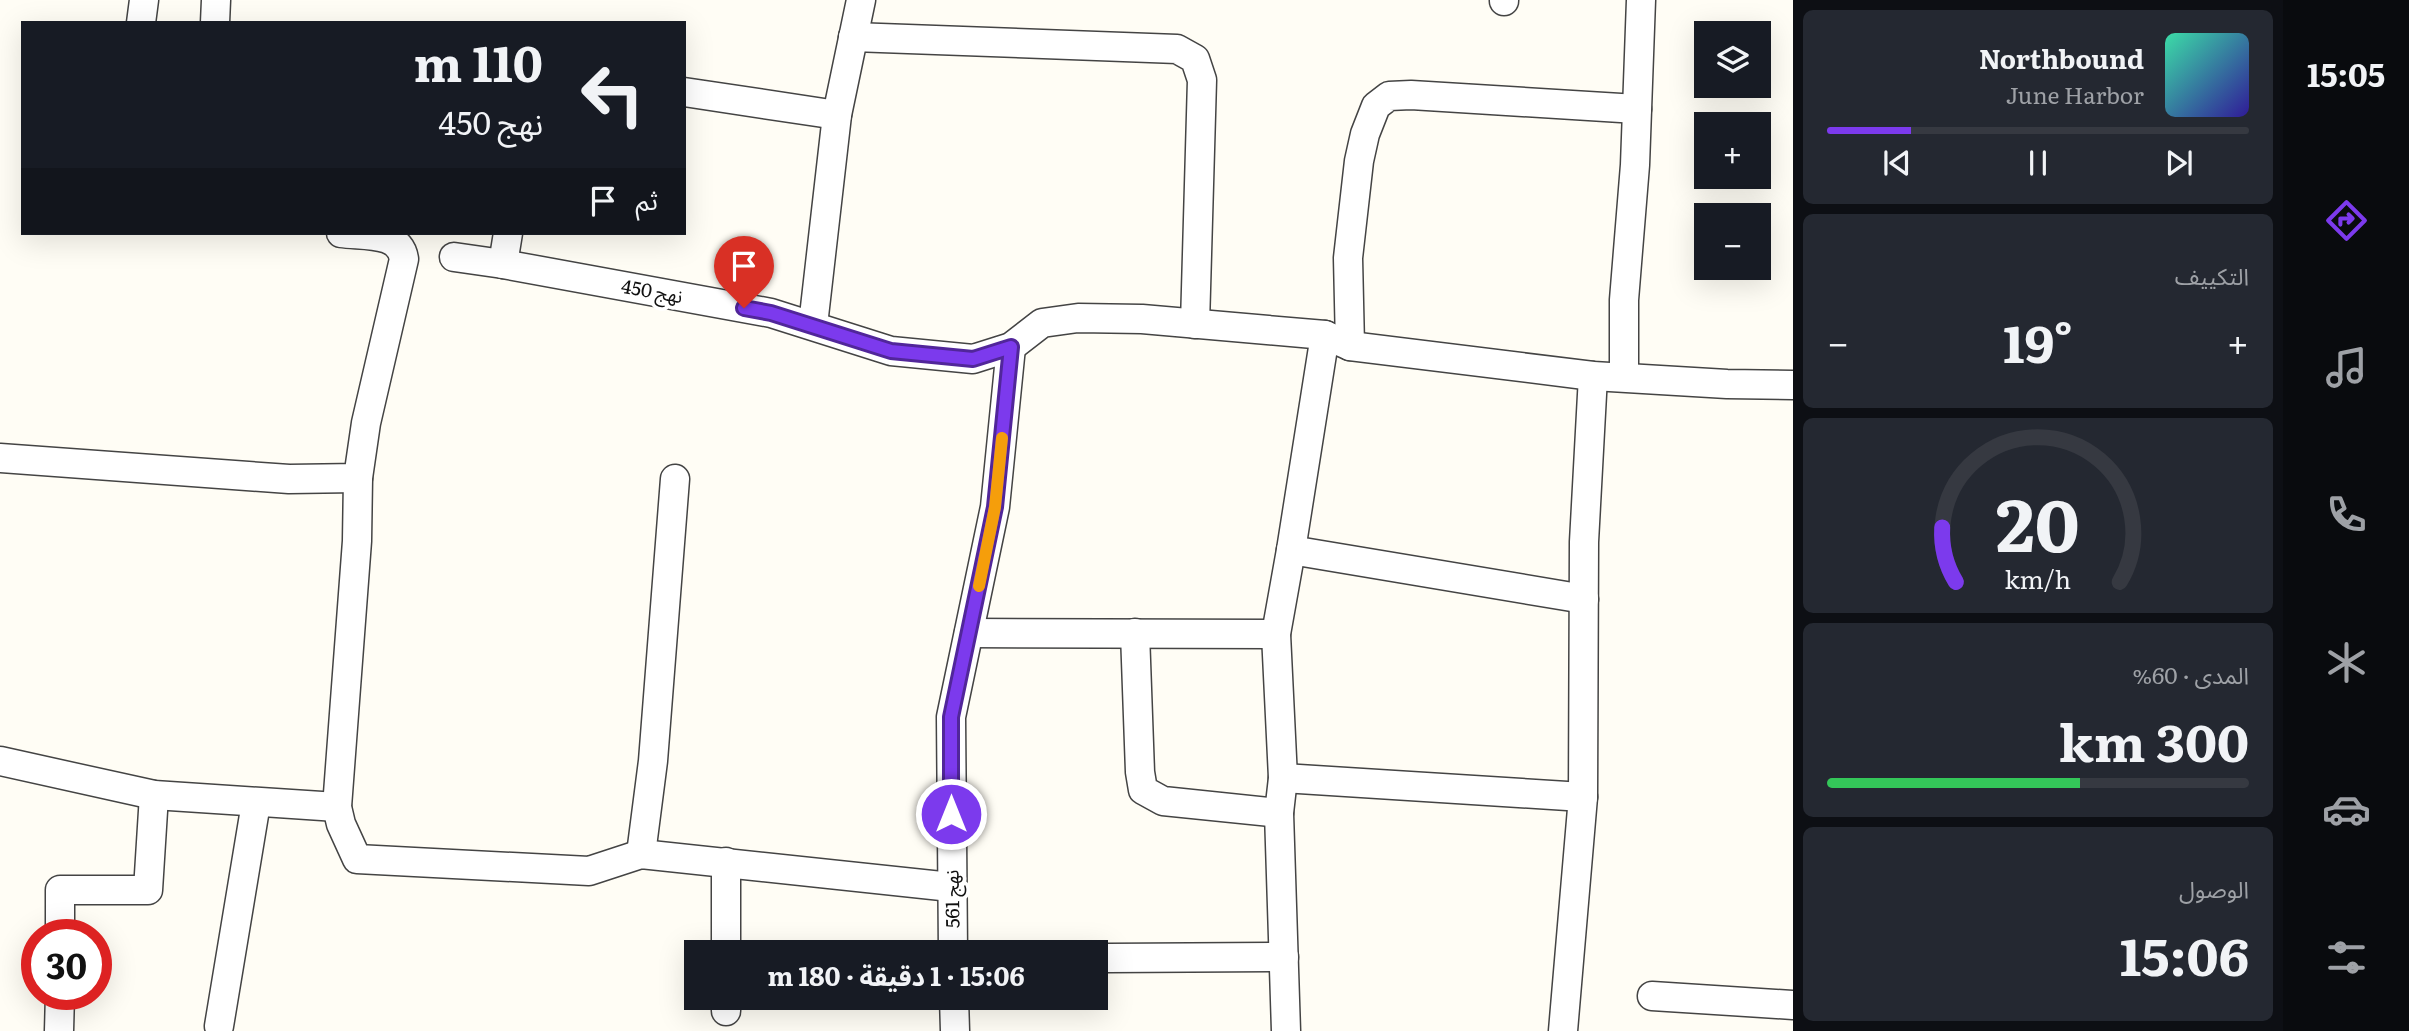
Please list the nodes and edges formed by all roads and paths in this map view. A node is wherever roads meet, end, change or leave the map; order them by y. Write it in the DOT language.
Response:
graph roads {
  1 [pos="144,0"];
  2 [pos="216,0"];
  3 [pos="861,0"];
  4 [pos="1641,0"];
  5 [pos="141,21"];
  6 [pos="215,21"];
  7 [pos="853,37"];
  8 [pos="686,92"];
  9 [pos="1637,109"];
  10 [pos="837,115"];
  11 [pos="358,235"];
  12 [pos="508,235"];
  13 [pos="454,257"];
  14 [pos="503,264"];
  15 [pos="1195,324"];
  16 [pos="813,326"];
  17 [pos="1338,340"];
  18 [pos="1011,347"];
  19 [pos="1593,376"];
  20 [pos="1624,377"];
  21 [pos="1793,385"];
  22 [pos="0,458"];
  23 [pos="359,478"];
  24 [pos="675,478"];
  25 [pos="1292,550"];
  26 [pos="1584,599"];
  27 [pos="969,633"];
  28 [pos="1135,633"];
  29 [pos="1276,634"];
  30 [pos="0,761"];
  31 [pos="1283,778"];
  32 [pos="154,795"];
  33 [pos="1583,797"];
  34 [pos="256,803"];
  35 [pos="337,807"];
  36 [pos="1279,814"];
  37 [pos="641,853"];
  38 [pos="726,862"];
  39 [pos="951,887"];
  40 [pos="60,919"];
  41 [pos="726,940"];
  42 [pos="953,940"];
  43 [pos="1283,957"];
  44 [pos="1108,958"];
  45 [pos="1652,996"];
  46 [pos="1793,1005"];
  47 [pos="60,1010"];
  48 [pos="954,1010"];
  49 [pos="219,1026"];
  50 [pos="59,1031"];
  51 [pos="955,1031"];
  52 [pos="1286,1031"];
  53 [pos="1563,1031"];
  1 -- 5 [label="street"];
  2 -- 6 [label="street"];
  3 -- 7 [label="street"];
  4 -- 9 [label="street"];
  7 -- 10 [label="street"];
  7 -- 15 [label="street"];
  8 -- 10 [label="street"];
  9 -- 17 [label="street"];
  9 -- 20 [label="street"];
  10 -- 16 [label="street"];
  11 -- 23 [label="street"];
  12 -- 14 [label="street"];
  13 -- 14 [label="street, نهج 450"];
  14 -- 16 [label="street, نهج 450"];
  15 -- 17 [label="street"];
  15 -- 18 [label="street"];
  16 -- 18 [label="street, نهج 450"];
  17 -- 19 [label="street"];
  17 -- 25 [label="street"];
  18 -- 27 [label="street, نهج 561"];
  19 -- 20 [label="street"];
  19 -- 26 [label="street"];
  20 -- 21 [label="street"];
  22 -- 23 [label="street"];
  23 -- 35 [label="street"];
  24 -- 37 [label="street"];
  25 -- 26 [label="street"];
  25 -- 29 [label="street"];
  26 -- 33 [label="street"];
  27 -- 28 [label="street"];
  27 -- 39 [label="street, نهج 561"];
  28 -- 29 [label="street"];
  28 -- 36 [label="street"];
  29 -- 31 [label="street"];
  30 -- 32 [label="street"];
  31 -- 33 [label="street"];
  31 -- 36 [label="street"];
  32 -- 34 [label="street"];
  32 -- 40 [label="street"];
  33 -- 53 [label="street"];
  34 -- 35 [label="street"];
  34 -- 49 [label="street"];
  35 -- 37 [label="street"];
  36 -- 43 [label="street"];
  37 -- 38 [label="street"];
  38 -- 39 [label="street"];
  38 -- 41 [label="street"];
  39 -- 42 [label="street, نهج 561"];
  43 -- 44 [label="street"];
  43 -- 52 [label="street"];
  45 -- 46 [label="street"];
  47 -- 50 [label="street"];
  48 -- 51 [label="street"];
}
